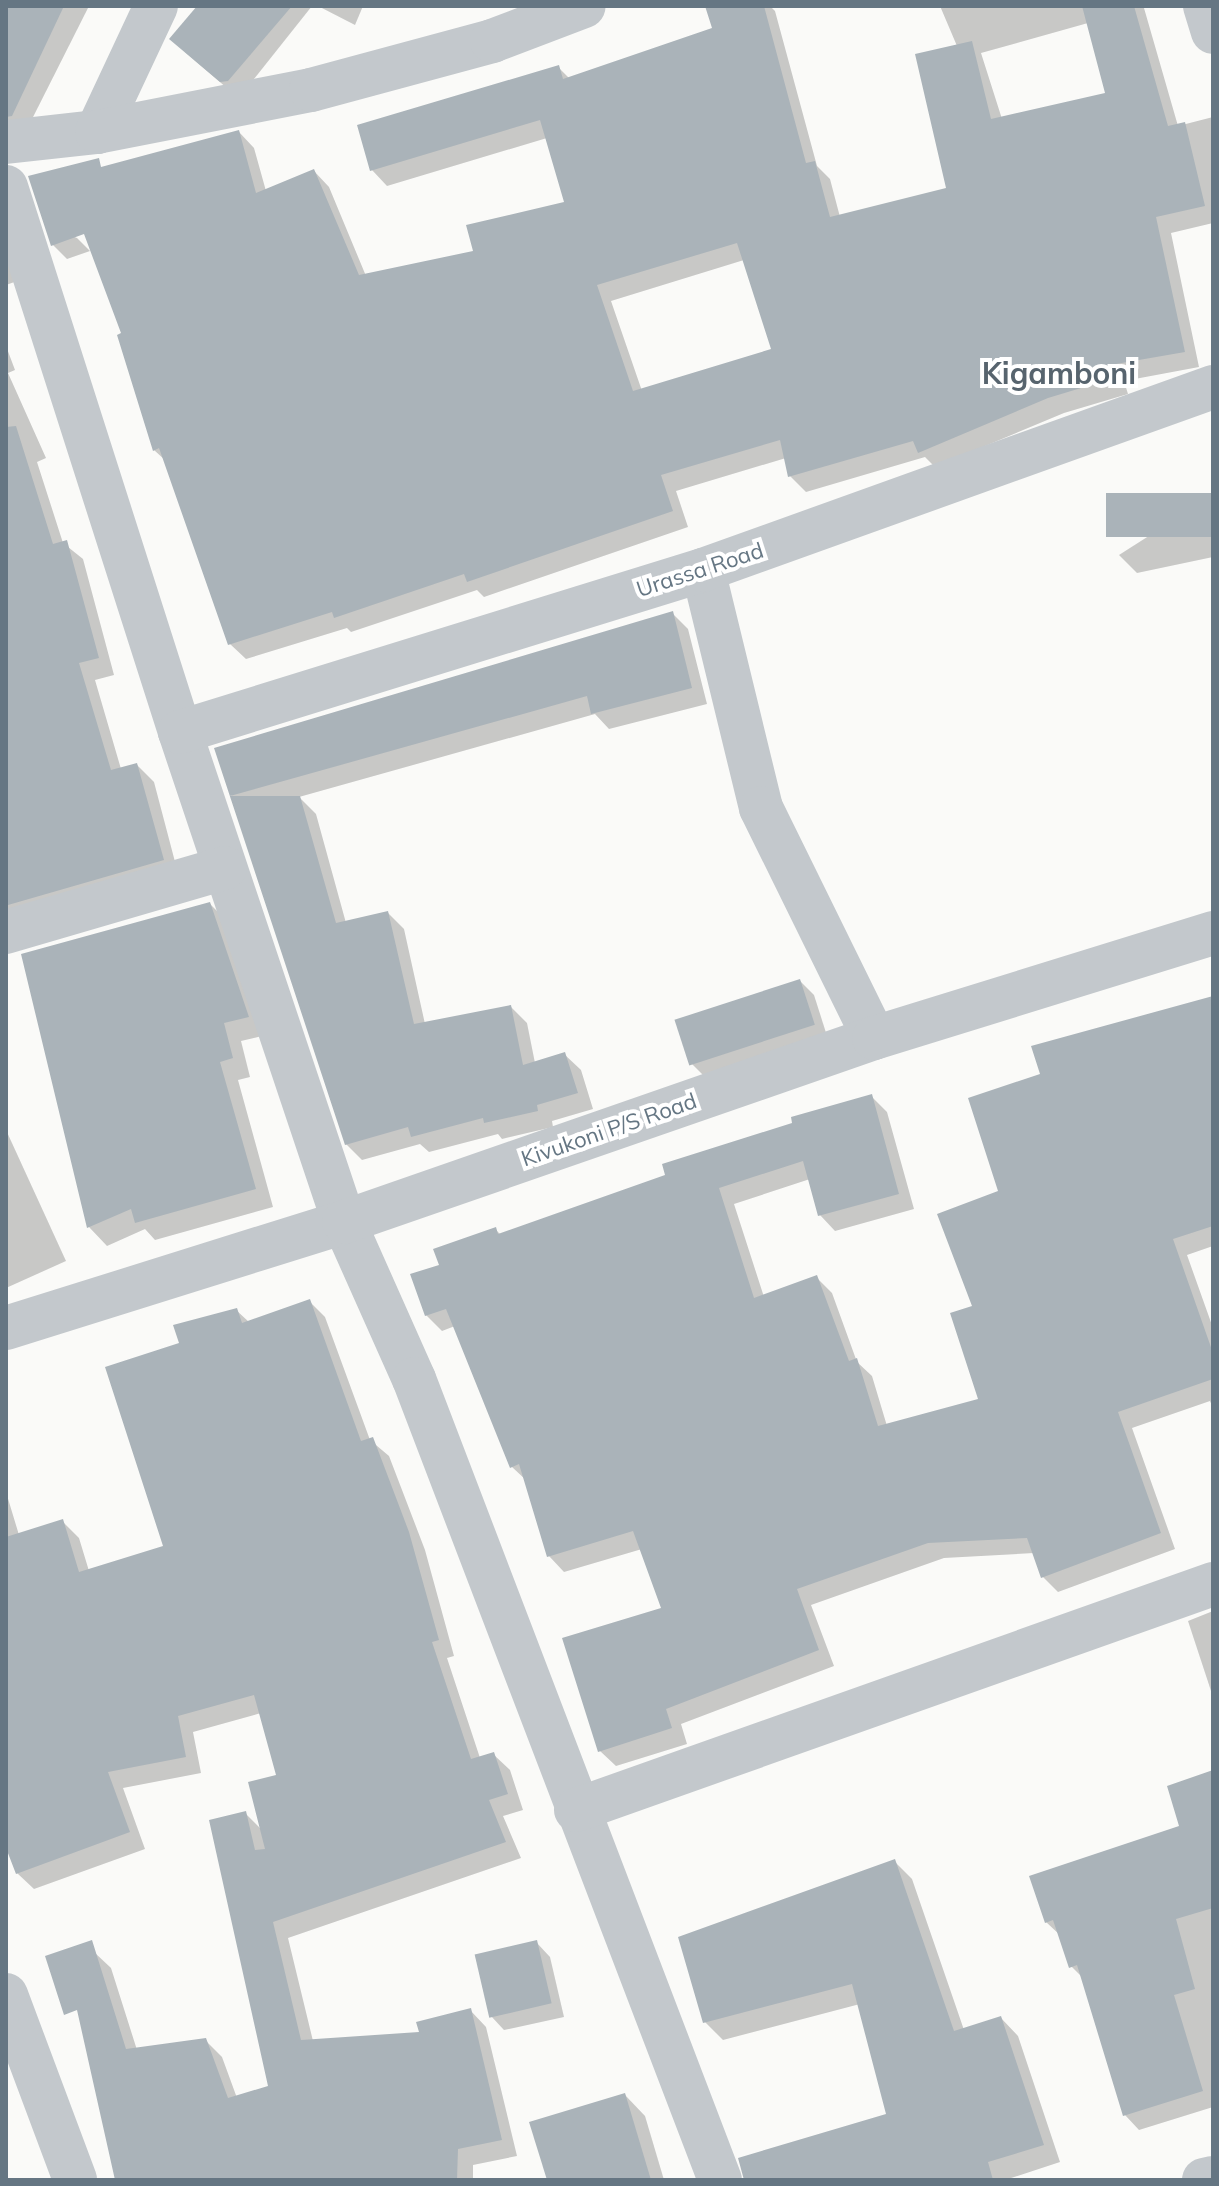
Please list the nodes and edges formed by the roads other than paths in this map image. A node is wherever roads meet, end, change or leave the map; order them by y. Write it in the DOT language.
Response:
graph roads {
  1 [pos="156,6"];
  2 [pos="584,6"];
  3 [pos="1205,6"];
  4 [pos="1213,32"];
  5 [pos="97,132"];
  6 [pos="6,142"];
  7 [pos="6,187"];
  8 [pos="1213,387"];
  9 [pos="703,570"];
  10 [pos="180,732"];
  11 [pos="225,868"];
  12 [pos="6,932"];
  13 [pos="1213,933"];
  14 [pos="874,1038"];
  15 [pos="344,1222"];
  16 [pos="6,1328"];
  17 [pos="1213,1584"];
  18 [pos="576,1810"];
  19 [pos="6,1995"];
  20 [pos="1213,2178"];
  21 [pos="75,2180"];
  22 [pos="720,2180"];
  23 [pos="1204,2180"];
  1 -- 5 [label="street"];
  2 -- 5 [label="street"];
  3 -- 4 [label="street"];
  5 -- 6 [label="street"];
  7 -- 10 [label="street"];
  8 -- 9 [label="street, Urassa Road"];
  9 -- 10 [label="street, Urassa Road"];
  9 -- 14 [label="street"];
  10 -- 11 [label="street"];
  11 -- 12 [label="street"];
  11 -- 15 [label="street"];
  13 -- 14 [label="street, Kivukoni P/S Road"];
  14 -- 15 [label="street, Kivukoni P/S Road"];
  15 -- 16 [label="street, Kivukoni P/S Road"];
  15 -- 18 [label="street"];
  17 -- 18 [label="street"];
  18 -- 22 [label="street"];
  19 -- 21 [label="street"];
  20 -- 23 [label="street"];
}
